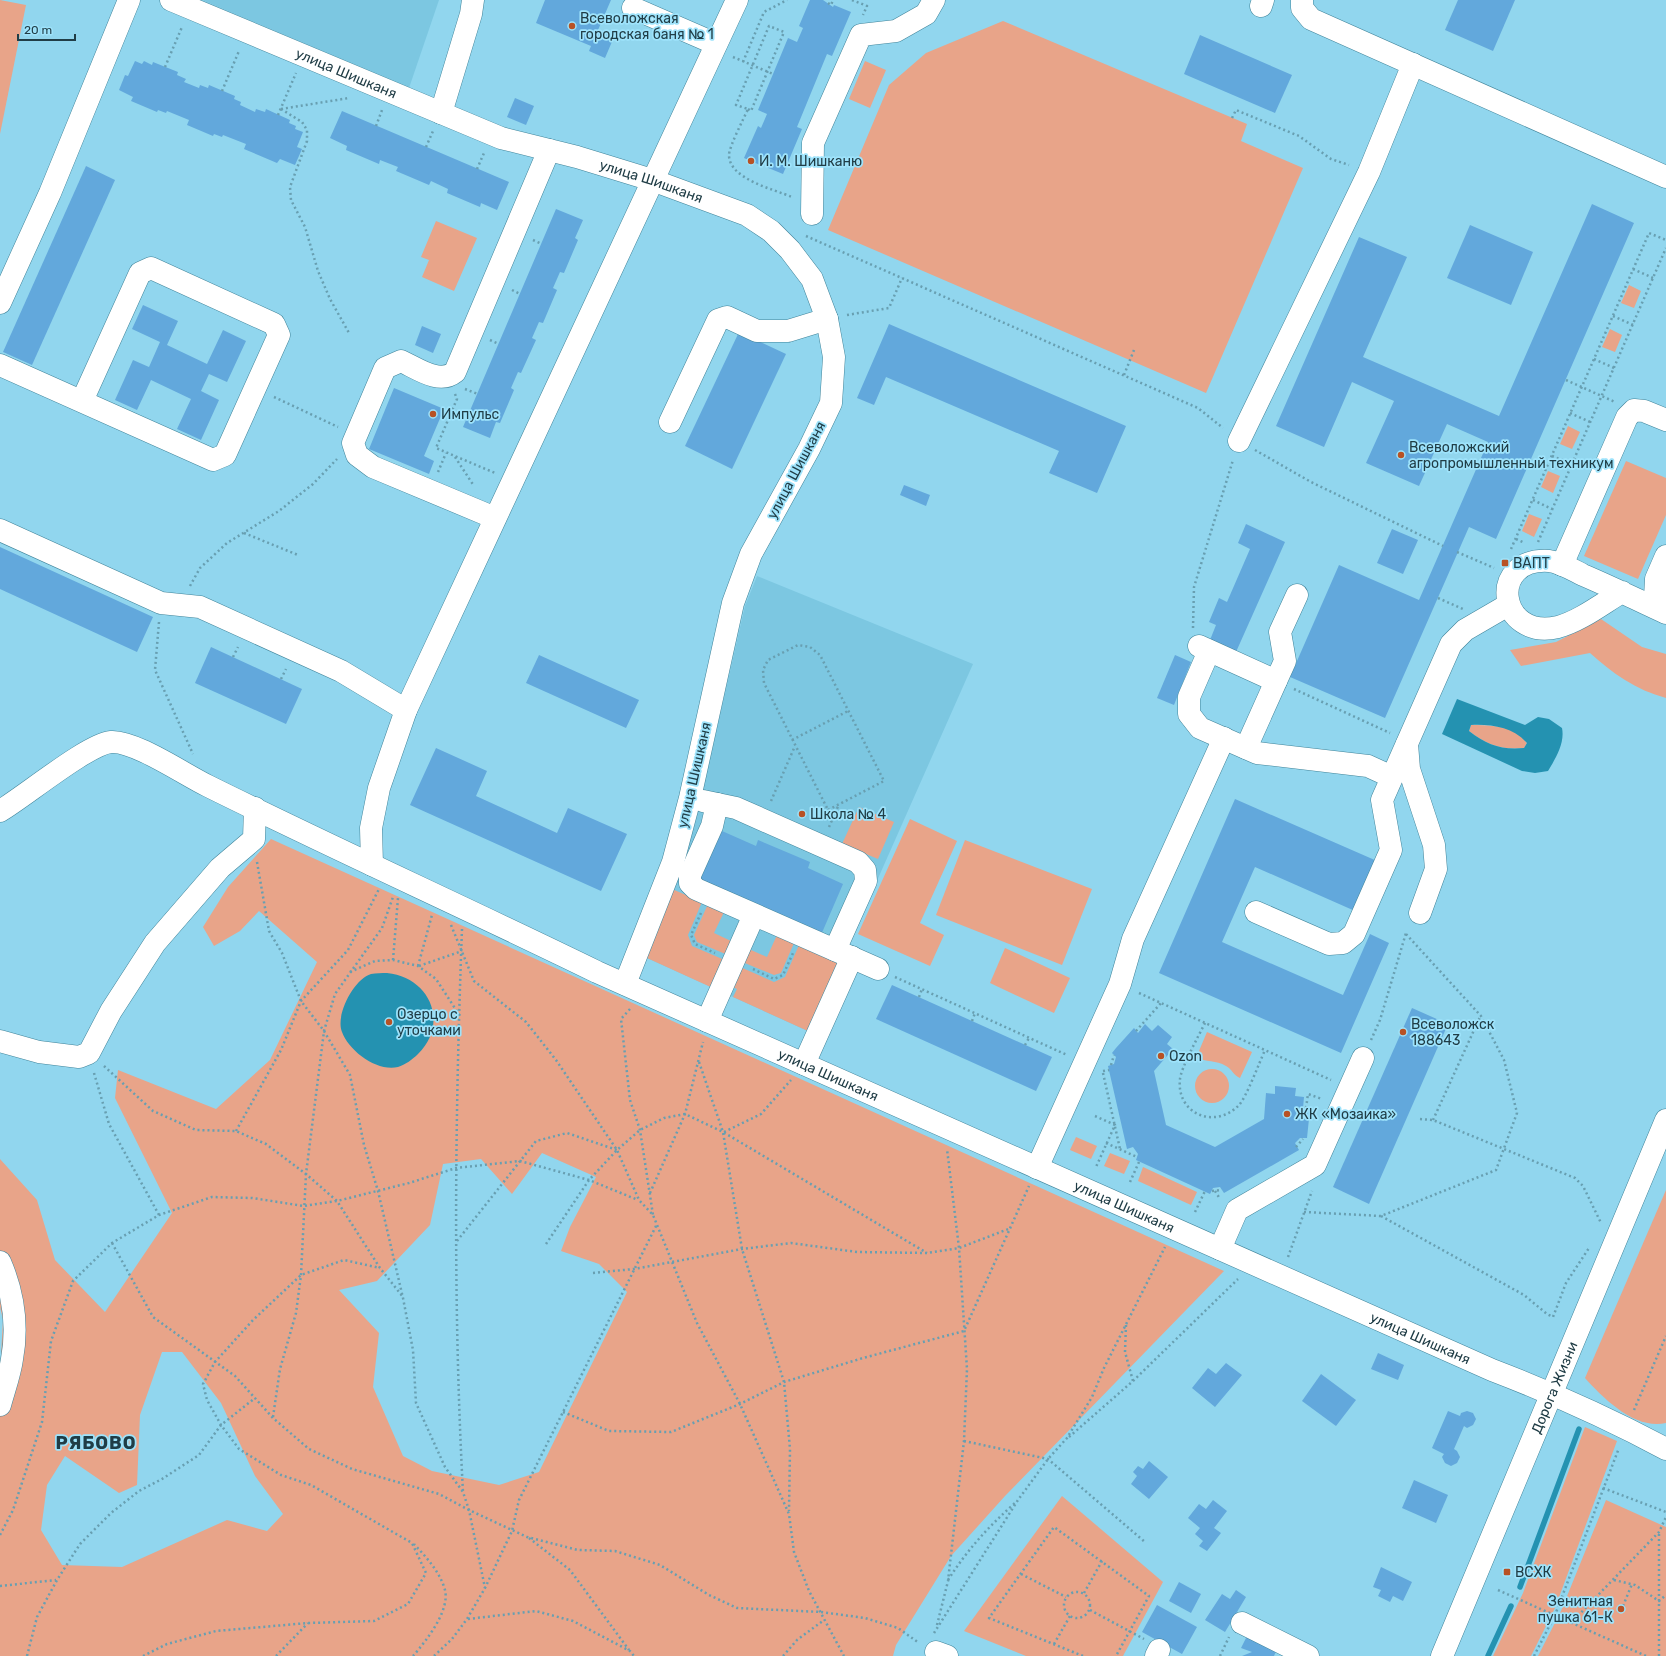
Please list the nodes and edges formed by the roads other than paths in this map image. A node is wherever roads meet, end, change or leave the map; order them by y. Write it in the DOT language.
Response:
graph roads {
  1 [pos="129,0"];
  2 [pos="171,0"];
  3 [pos="473,0"];
  4 [pos="737,0"];
  5 [pos="934,0"];
  6 [pos="1302,0"];
  7 [pos="633,8"];
  8 [pos="715,46"];
  9 [pos="1413,64"];
  10 [pos="440,113"];
  11 [pos="549,150"];
  12 [pos="1666,177"];
  13 [pos="652,180"];
  14 [pos="812,210"];
  15 [pos="0,304"];
  16 [pos="827,319"];
  17 [pos="0,365"];
  18 [pos="82,401"];
  19 [pos="1666,420"];
  20 [pos="670,422"];
  21 [pos="1239,441"];
  22 [pos="495,518"];
  23 [pos="0,530"];
  24 [pos="1666,556"];
  25 [pos="1562,565"];
  26 [pos="1622,592"];
  27 [pos="1297,595"];
  28 [pos="1508,605"];
  29 [pos="1666,612"];
  30 [pos="1276,681"];
  31 [pos="406,710"];
  32 [pos="1224,738"];
  33 [pos="1407,743"];
  34 [pos="1246,748"];
  35 [pos="1392,777"];
  36 [pos="690,798"];
  37 [pos="717,804"];
  38 [pos="256,808"];
  39 [pos="0,811"];
  40 [pos="387,872"];
  41 [pos="1256,912"];
  42 [pos="754,915"];
  43 [pos="1414,921"];
  44 [pos="844,954"];
  45 [pos="878,969"];
  46 [pos="624,984"];
  47 [pos="707,1021"];
  48 [pos="0,1041"];
  49 [pos="1364,1058"];
  50 [pos="804,1064"];
  51 [pos="1666,1120"];
  52 [pos="1037,1168"];
  53 [pos="1220,1249"];
  54 [pos="0,1262"];
  55 [pos="1552,1393"];
  56 [pos="0,1405"];
  57 [pos="1666,1449"];
  58 [pos="1242,1623"];
  59 [pos="1308,1656"];
  60 [pos="1442,1656"];
  1 -- 15 [label="street"];
  2 -- 10 [label="street, улица Шишканя"];
  3 -- 10 [label="street"];
  4 -- 8 [label="street"];
  5 -- 14 [label="street"];
  6 -- 9 [label="street"];
  7 -- 8 [label="street"];
  8 -- 13 [label="street"];
  9 -- 12 [label="street"];
  9 -- 21 [label="street"];
  10 -- 11 [label="street, улица Шишканя"];
  11 -- 13 [label="street, улица Шишканя"];
  11 -- 22 [label="street"];
  13 -- 16 [label="street, улица Шишканя"];
  13 -- 22 [label="street"];
  16 -- 20 [label="street"];
  16 -- 36 [label="street, улица Шишканя"];
  17 -- 18 [label="street"];
  18 -- 18 [label="street"];
  19 -- 25 [label="street"];
  22 -- 31 [label="street"];
  23 -- 31 [label="street"];
  24 -- 29 [label="street"];
  25 -- 26 [label="street"];
  25 -- 28 [label="street"];
  26 -- 28 [label="street"];
  26 -- 29 [label="street"];
  27 -- 30 [label="street"];
  28 -- 33 [label="street"];
  30 -- 32 [label="street"];
  30 -- 34 [label="street"];
  31 -- 40 [label="street"];
  32 -- 34 [label="street"];
  32 -- 52 [label="street"];
  33 -- 35 [label="street"];
  33 -- 43 [label="street"];
  34 -- 35 [label="street"];
  35 -- 41 [label="street"];
  36 -- 37 [label="street"];
  36 -- 46 [label="street, улица Шишканя"];
  37 -- 42 [label="street"];
  37 -- 44 [label="street"];
  38 -- 39 [label="street"];
  38 -- 40 [label="street"];
  38 -- 48 [label="street"];
  40 -- 46 [label="street"];
  42 -- 44 [label="street"];
  42 -- 47 [label="street"];
  44 -- 45 [label="street"];
  44 -- 50 [label="street"];
  46 -- 47 [label="street, улица Шишканя"];
  47 -- 50 [label="street, улица Шишканя"];
  49 -- 53 [label="street"];
  50 -- 52 [label="street, улица Шишканя"];
  51 -- 55 [label="street, Дорога Жизни"];
  52 -- 53 [label="street, улица Шишканя"];
  53 -- 55 [label="street, улица Шишканя"];
  54 -- 56 [label="street"];
  55 -- 57 [label="street, улица Шишканя"];
  55 -- 60 [label="street, Дорога Жизни"];
  58 -- 59 [label="street"];
}
